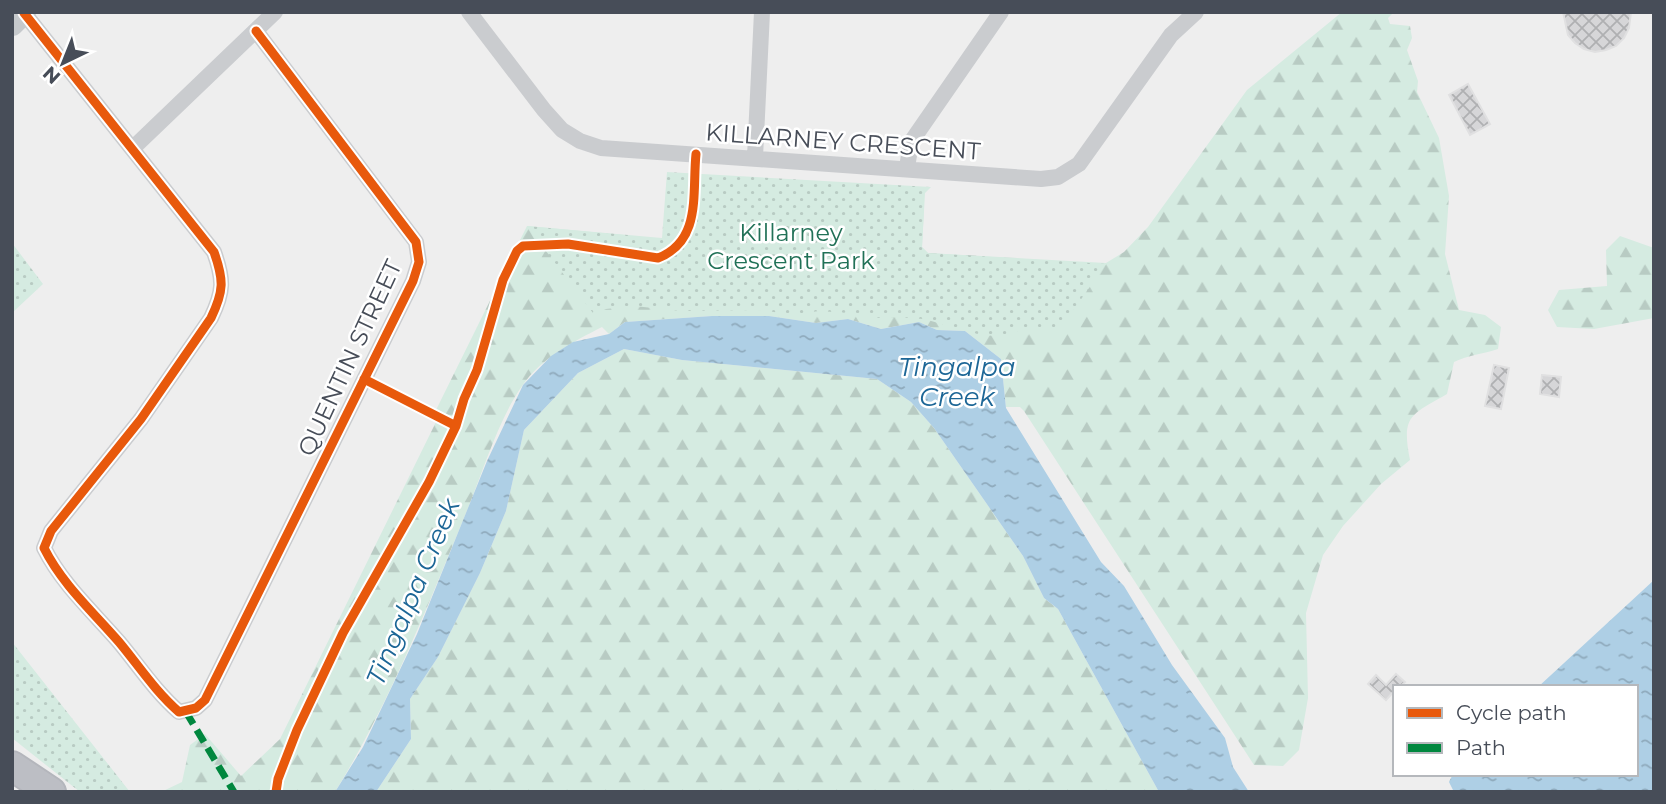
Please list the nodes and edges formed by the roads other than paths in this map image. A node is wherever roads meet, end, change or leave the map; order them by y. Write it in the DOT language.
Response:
graph roads {
  1 [pos="275,12"];
  2 [pos="468,12"];
  3 [pos="762,12"];
  4 [pos="1002,12"];
  5 [pos="1196,12"];
  6 [pos="24,13"];
  7 [pos="12,24"];
  8 [pos="256,31"];
  9 [pos="132,149"];
  10 [pos="755,157"];
  11 [pos="907,168"];
  12 [pos="12,765"];
  13 [pos="51,792"];
  1 -- 8 [label="street"];
  2 -- 10 [label="street, KILLARNEY CRESCENT"];
  3 -- 10 [label="street"];
  4 -- 11 [label="street"];
  5 -- 11 [label="street, KILLARNEY CRESCENT"];
  6 -- 7 [label="main road"];
  6 -- 9 [label="street"];
  8 -- 9 [label="street"];
  8 -- 9 [label="street, QUENTIN STREET"];
  10 -- 11 [label="street, KILLARNEY CRESCENT"];
  12 -- 13 [label="highway"];
}
